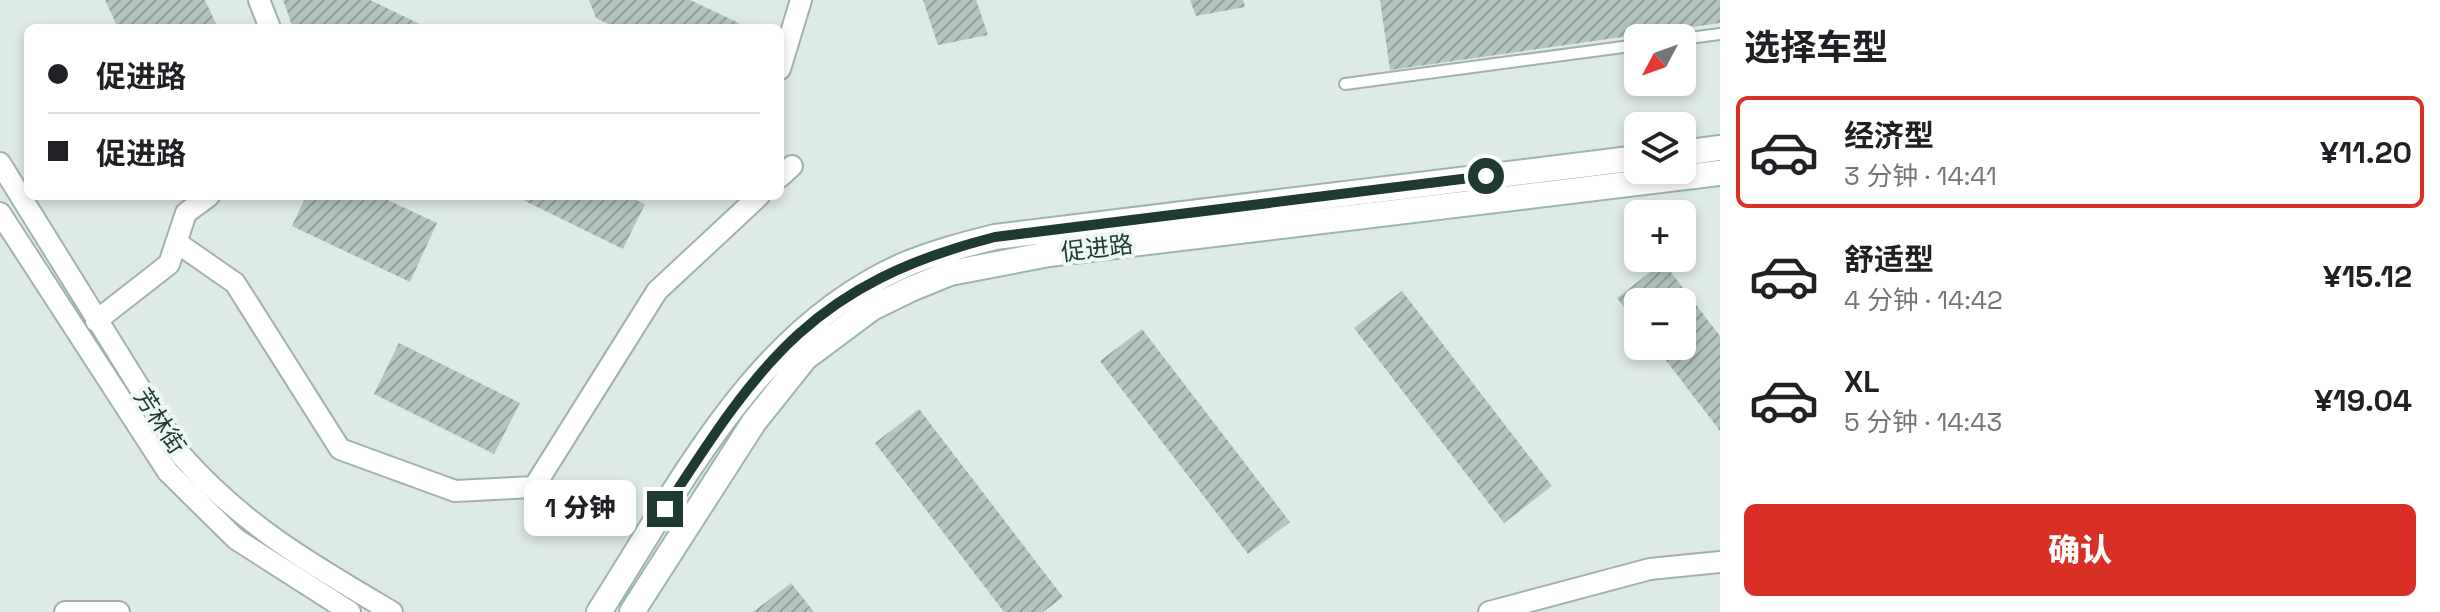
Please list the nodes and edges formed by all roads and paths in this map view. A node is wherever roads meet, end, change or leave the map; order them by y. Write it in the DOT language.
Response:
graph roads {
  1 [pos="259,0"];
  2 [pos="801,0"];
  3 [pos="268,24"];
  4 [pos="1720,34"];
  5 [pos="1696,37"];
  6 [pos="1624,47"];
  7 [pos="784,56"];
  8 [pos="1345,84"];
  9 [pos="1720,148"];
  10 [pos="1696,151"];
  11 [pos="1624,160"];
  12 [pos="0,163"];
  13 [pos="1720,173"];
  14 [pos="204,200"];
  15 [pos="755,200"];
  16 [pos="0,213"];
  17 [pos="176,242"];
  18 [pos="96,321"];
  19 [pos="1720,562"];
  20 [pos="65,612"];
  21 [pos="119,612"];
  22 [pos="350,612"];
  23 [pos="392,612"];
  24 [pos="599,612"];
  25 [pos="632,612"];
  26 [pos="1489,612"];
  1 -- 3 [label="street"];
  2 -- 7 [label="street"];
  4 -- 5 [label="lane"];
  6 -- 8 [label="lane"];
  9 -- 10 [label="main road"];
  11 -- 24 [label="main road, 促进路"];
  12 -- 18 [label="street, 芳林街"];
  13 -- 25 [label="main road, 促进路"];
  14 -- 17 [label="street"];
  15 -- 17 [label="street"];
  16 -- 22 [label="street"];
  17 -- 18 [label="street"];
  18 -- 23 [label="street, 芳林街"];
  19 -- 26 [label="street"];
  20 -- 21 [label="street"];
}
